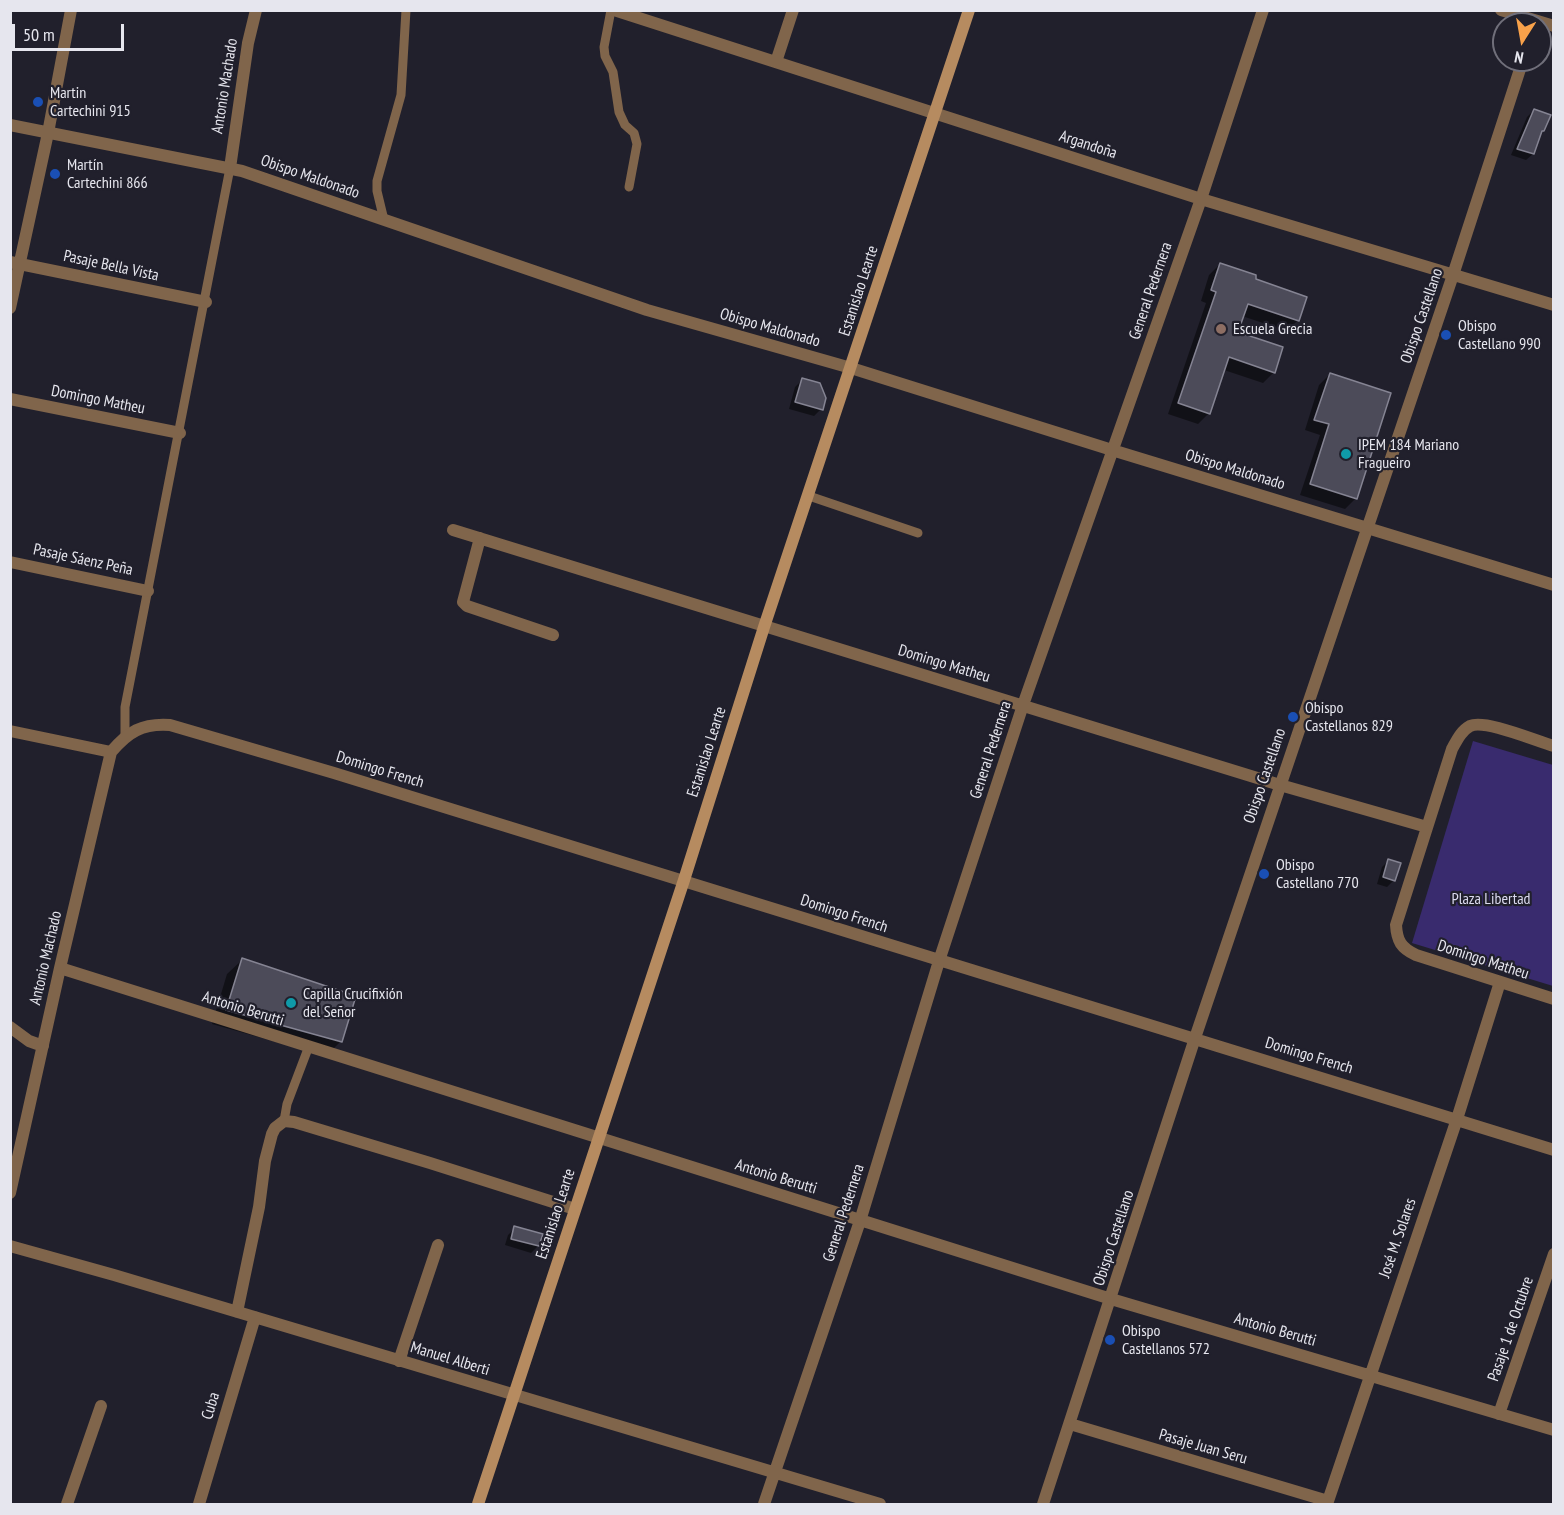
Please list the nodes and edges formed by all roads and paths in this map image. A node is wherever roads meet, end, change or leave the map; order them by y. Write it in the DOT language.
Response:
graph roads {
  1 [pos="71,10"];
  2 [pos="256,10"];
  3 [pos="406,10"];
  4 [pos="613,10"];
  5 [pos="793,10"];
  6 [pos="969,10"];
  7 [pos="1263,10"];
  8 [pos="776,62"];
  9 [pos="1518,72"];
  10 [pos="935,113"];
  11 [pos="10,125"];
  12 [pos="48,133"];
  13 [pos="230,168"];
  14 [pos="629,187"];
  15 [pos="1201,199"];
  16 [pos="384,220"];
  17 [pos="15,262"];
  18 [pos="1454,275"];
  19 [pos="206,302"];
  20 [pos="1554,305"];
  21 [pos="10,308"];
  22 [pos="851,368"];
  23 [pos="10,399"];
  24 [pos="180,433"];
  25 [pos="1112,450"];
  26 [pos="809,496"];
  27 [pos="1367,527"];
  28 [pos="453,530"];
  29 [pos="918,532"];
  30 [pos="480,538"];
  31 [pos="10,562"];
  32 [pos="1554,585"];
  33 [pos="148,591"];
  34 [pos="764,627"];
  35 [pos="553,635"];
  36 [pos="1023,705"];
  37 [pos="10,731"];
  38 [pos="125,735"];
  39 [pos="1554,746"];
  40 [pos="111,752"];
  41 [pos="1280,785"];
  42 [pos="1427,827"];
  43 [pos="684,880"];
  44 [pos="939,962"];
  45 [pos="60,968"];
  46 [pos="1500,982"];
  47 [pos="1554,999"];
  48 [pos="10,1027"];
  49 [pos="1195,1038"];
  50 [pos="43,1046"];
  51 [pos="309,1046"];
  52 [pos="1456,1119"];
  53 [pos="284,1121"];
  54 [pos="598,1139"];
  55 [pos="1554,1150"];
  56 [pos="10,1193"];
  57 [pos="575,1209"];
  58 [pos="860,1221"];
  59 [pos="438,1245"];
  60 [pos="10,1246"];
  61 [pos="1554,1254"];
  62 [pos="1112,1299"];
  63 [pos="237,1312"];
  64 [pos="255,1317"];
  65 [pos="399,1360"];
  66 [pos="1369,1375"];
  67 [pos="514,1395"];
  68 [pos="101,1406"];
  69 [pos="1499,1414"];
  70 [pos="1070,1424"];
  71 [pos="1554,1430"];
  72 [pos="775,1473"];
  73 [pos="1327,1503"];
  74 [pos="67,1504"];
  75 [pos="199,1504"];
  76 [pos="478,1504"];
  77 [pos="764,1504"];
  78 [pos="880,1504"];
  79 [pos="1043,1504"];
  1 -- 12 [label="street"];
  2 -- 13 [label="street, Antonio Machado"];
  3 -- 16 [label="lane"];
  4 -- 8 [label="street, Argandoña"];
  4 -- 14 [label="lane"];
  5 -- 8 [label="street"];
  6 -- 10 [label="street, Estanislao Learte"];
  7 -- 15 [label="street, General Pedernera"];
  8 -- 10 [label="street, Argandoña"];
  9 -- 18 [label="street, Obispo Castellano"];
  10 -- 15 [label="street, Argandoña"];
  10 -- 22 [label="street, Estanislao Learte"];
  11 -- 12 [label="street, Obispo Maldonado"];
  12 -- 13 [label="street, Obispo Maldonado"];
  12 -- 17 [label="street"];
  13 -- 16 [label="street, Obispo Maldonado"];
  13 -- 19 [label="lane"];
  15 -- 18 [label="street, Argandoña"];
  15 -- 25 [label="street, General Pedernera"];
  16 -- 22 [label="street, Obispo Maldonado"];
  17 -- 19 [label="street, Pasaje Bella Vista"];
  17 -- 21 [label="street"];
  18 -- 20 [label="street, Argandoña"];
  18 -- 27 [label="street, Obispo Castellano"];
  19 -- 24 [label="lane"];
  22 -- 25 [label="street, Obispo Maldonado"];
  22 -- 26 [label="street, Estanislao Learte"];
  23 -- 24 [label="street, Domingo Matheu"];
  24 -- 33 [label="lane"];
  25 -- 27 [label="street, Obispo Maldonado"];
  25 -- 36 [label="street, General Pedernera"];
  26 -- 29 [label="lane"];
  26 -- 34 [label="street, Estanislao Learte"];
  27 -- 32 [label="street, Obispo Maldonado"];
  27 -- 41 [label="street, Obispo Castellano"];
  28 -- 30 [label="street, Domingo Matheu"];
  30 -- 34 [label="street, Domingo Matheu"];
  30 -- 35 [label="street"];
  31 -- 33 [label="street, Pasaje Sáenz Peña"];
  33 -- 38 [label="lane"];
  34 -- 36 [label="street, Domingo Matheu"];
  34 -- 43 [label="street, Estanislao Learte"];
  36 -- 41 [label="street, Domingo Matheu"];
  36 -- 44 [label="street, General Pedernera"];
  37 -- 40 [label="street"];
  38 -- 40 [label="street, Antonio Machado"];
  38 -- 43 [label="street, Domingo French"];
  39 -- 42 [label="street"];
  40 -- 45 [label="street, Antonio Machado"];
  41 -- 42 [label="street, Domingo Matheu"];
  41 -- 49 [label="street, Obispo Castellano"];
  42 -- 46 [label="street, Domingo Matheu"];
  43 -- 44 [label="street, Domingo French"];
  43 -- 54 [label="street, Estanislao Learte"];
  44 -- 49 [label="street, Domingo French"];
  44 -- 58 [label="street, General Pedernera"];
  45 -- 50 [label="street, Antonio Machado"];
  45 -- 51 [label="street, Antonio Berutti"];
  46 -- 47 [label="street, Domingo Matheu"];
  46 -- 52 [label="street, José M. Solares"];
  48 -- 50 [label="street"];
  49 -- 52 [label="street, Domingo French"];
  49 -- 62 [label="street, Obispo Castellano"];
  50 -- 56 [label="street, Antonio Machado"];
  51 -- 53 [label="lane"];
  51 -- 54 [label="street, Antonio Berutti"];
  52 -- 55 [label="street, Domingo French"];
  52 -- 66 [label="street, José M. Solares"];
  53 -- 57 [label="street"];
  53 -- 63 [label="street"];
  54 -- 57 [label="street, Estanislao Learte"];
  54 -- 58 [label="street, Antonio Berutti"];
  57 -- 67 [label="street, Estanislao Learte"];
  58 -- 62 [label="street, Antonio Berutti"];
  58 -- 72 [label="street, General Pedernera"];
  59 -- 65 [label="street"];
  60 -- 63 [label="street, Manuel Alberti"];
  61 -- 69 [label="street, Pasaje 1 de Octubre"];
  62 -- 66 [label="street, Antonio Berutti"];
  62 -- 70 [label="street, Obispo Castellano"];
  63 -- 64 [label="street, Manuel Alberti"];
  64 -- 65 [label="street, Manuel Alberti"];
  64 -- 75 [label="street, Cuba"];
  65 -- 67 [label="street, Manuel Alberti"];
  66 -- 69 [label="street, Antonio Berutti"];
  66 -- 73 [label="street, José M. Solares"];
  67 -- 72 [label="street, Manuel Alberti"];
  67 -- 76 [label="street, Estanislao Learte"];
  68 -- 74 [label="street"];
  69 -- 71 [label="street, Antonio Berutti"];
  70 -- 73 [label="street, Pasaje Juan Seru"];
  70 -- 79 [label="street, Obispo Castellano"];
  72 -- 77 [label="street, General Pedernera"];
  72 -- 78 [label="street, Manuel Alberti"];
}
